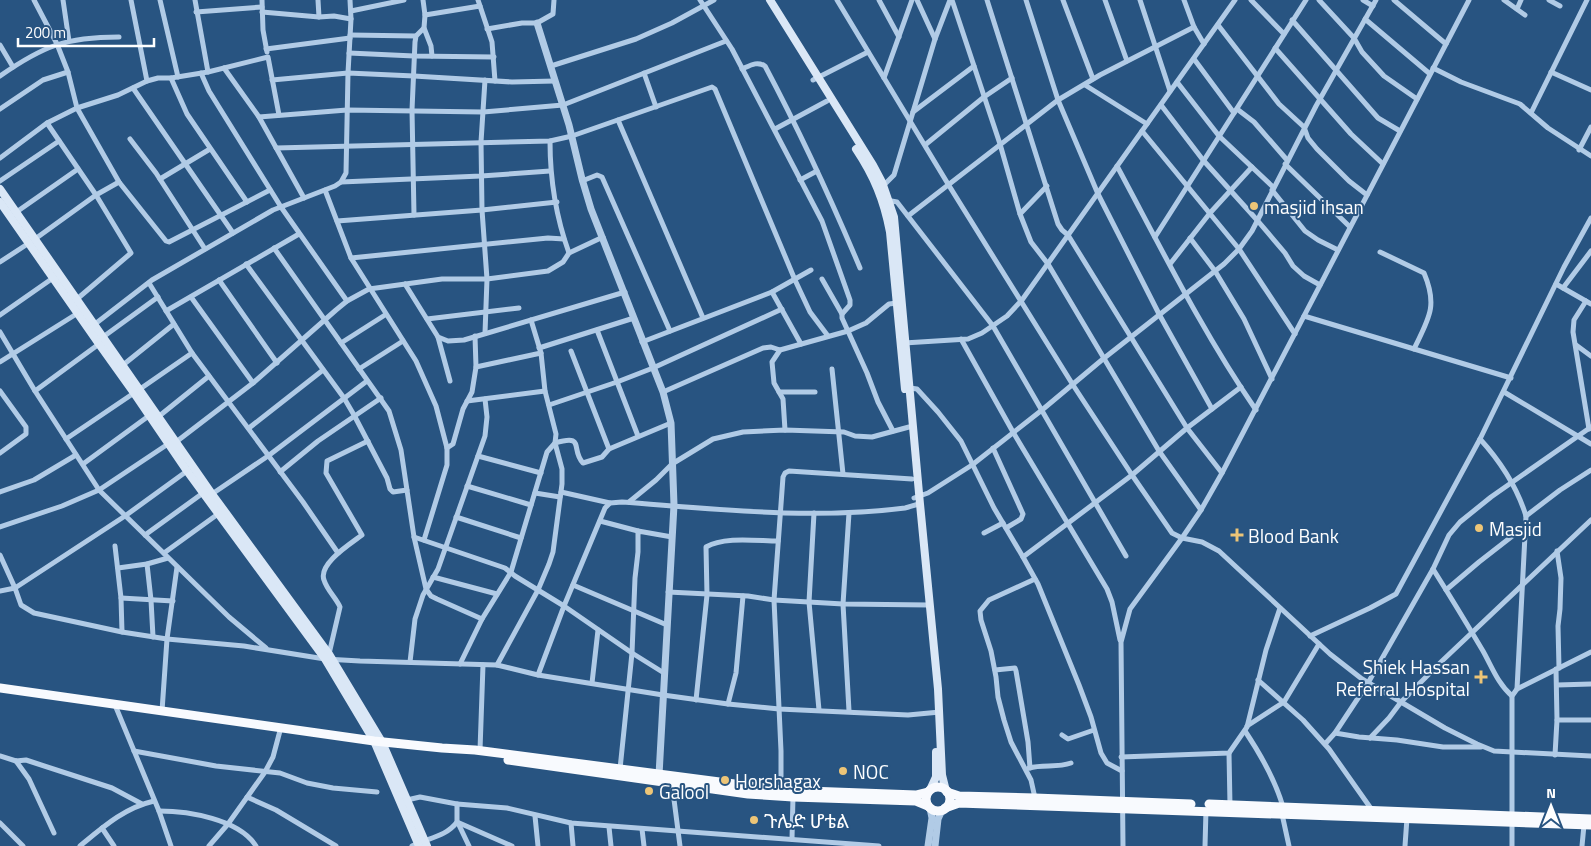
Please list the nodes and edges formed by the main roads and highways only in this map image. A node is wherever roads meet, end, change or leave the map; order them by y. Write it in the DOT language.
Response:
graph roads {
  1 [pos="765,0"];
  2 [pos="770,0"];
  3 [pos="815,79"];
  4 [pos="881,188"];
  5 [pos="0,189"];
  6 [pos="886,200"];
  7 [pos="7,209"];
  8 [pos="32,241"];
  9 [pos="903,343"];
  10 [pos="137,391"];
  11 [pos="172,443"];
  12 [pos="917,501"];
  13 [pos="329,657"];
  14 [pos="0,688"];
  15 [pos="938,712"];
  16 [pos="378,741"];
  17 [pos="442,748"];
  18 [pos="929,791"];
  19 [pos="946,791"];
  20 [pos="781,793"];
  21 [pos="793,794"];
  22 [pos="1123,805"];
  23 [pos="929,807"];
  24 [pos="944,809"];
  25 [pos="1282,810"];
  26 [pos="1374,813"];
  27 [pos="1512,818"];
  28 [pos="1589,823"];
  29 [pos="420,844"];
  1 -- 3 [label="main road"];
  2 -- 3 [label="main road"];
  3 -- 4 [label="main road"];
  3 -- 4 [label="main road"];
  4 -- 6 [label="main road"];
  5 -- 7 [label="main road"];
  6 -- 9 [label="main road"];
  6 -- 9 [label="main road"];
  7 -- 8 [label="main road"];
  8 -- 10 [label="main road"];
  8 -- 10 [label="main road"];
  9 -- 12 [label="main road"];
  9 -- 12 [label="main road"];
  10 -- 11 [label="main road"];
  10 -- 11 [label="main road"];
  11 -- 13 [label="main road"];
  11 -- 13 [label="main road"];
  12 -- 15 [label="main road"];
  13 -- 16 [label="main road"];
  14 -- 16 [label="highway"];
  15 -- 18 [label="main road"];
  15 -- 19 [label="main road"];
  16 -- 17 [label="highway"];
  16 -- 29 [label="main road"];
  16 -- 29 [label="main road"];
  17 -- 20 [label="highway"];
  17 -- 20 [label="highway"];
  18 -- 19 [label="highway"];
  18 -- 21 [label="highway"];
  18 -- 23 [label="highway"];
  19 -- 22 [label="highway"];
  19 -- 24 [label="highway"];
  20 -- 21 [label="highway"];
  21 -- 23 [label="highway"];
  22 -- 24 [label="highway"];
  22 -- 25 [label="highway"];
  22 -- 25 [label="highway"];
  23 -- 24 [label="highway"];
  25 -- 26 [label="highway"];
  26 -- 27 [label="highway"];
  26 -- 27 [label="highway"];
  27 -- 28 [label="highway"];
}
